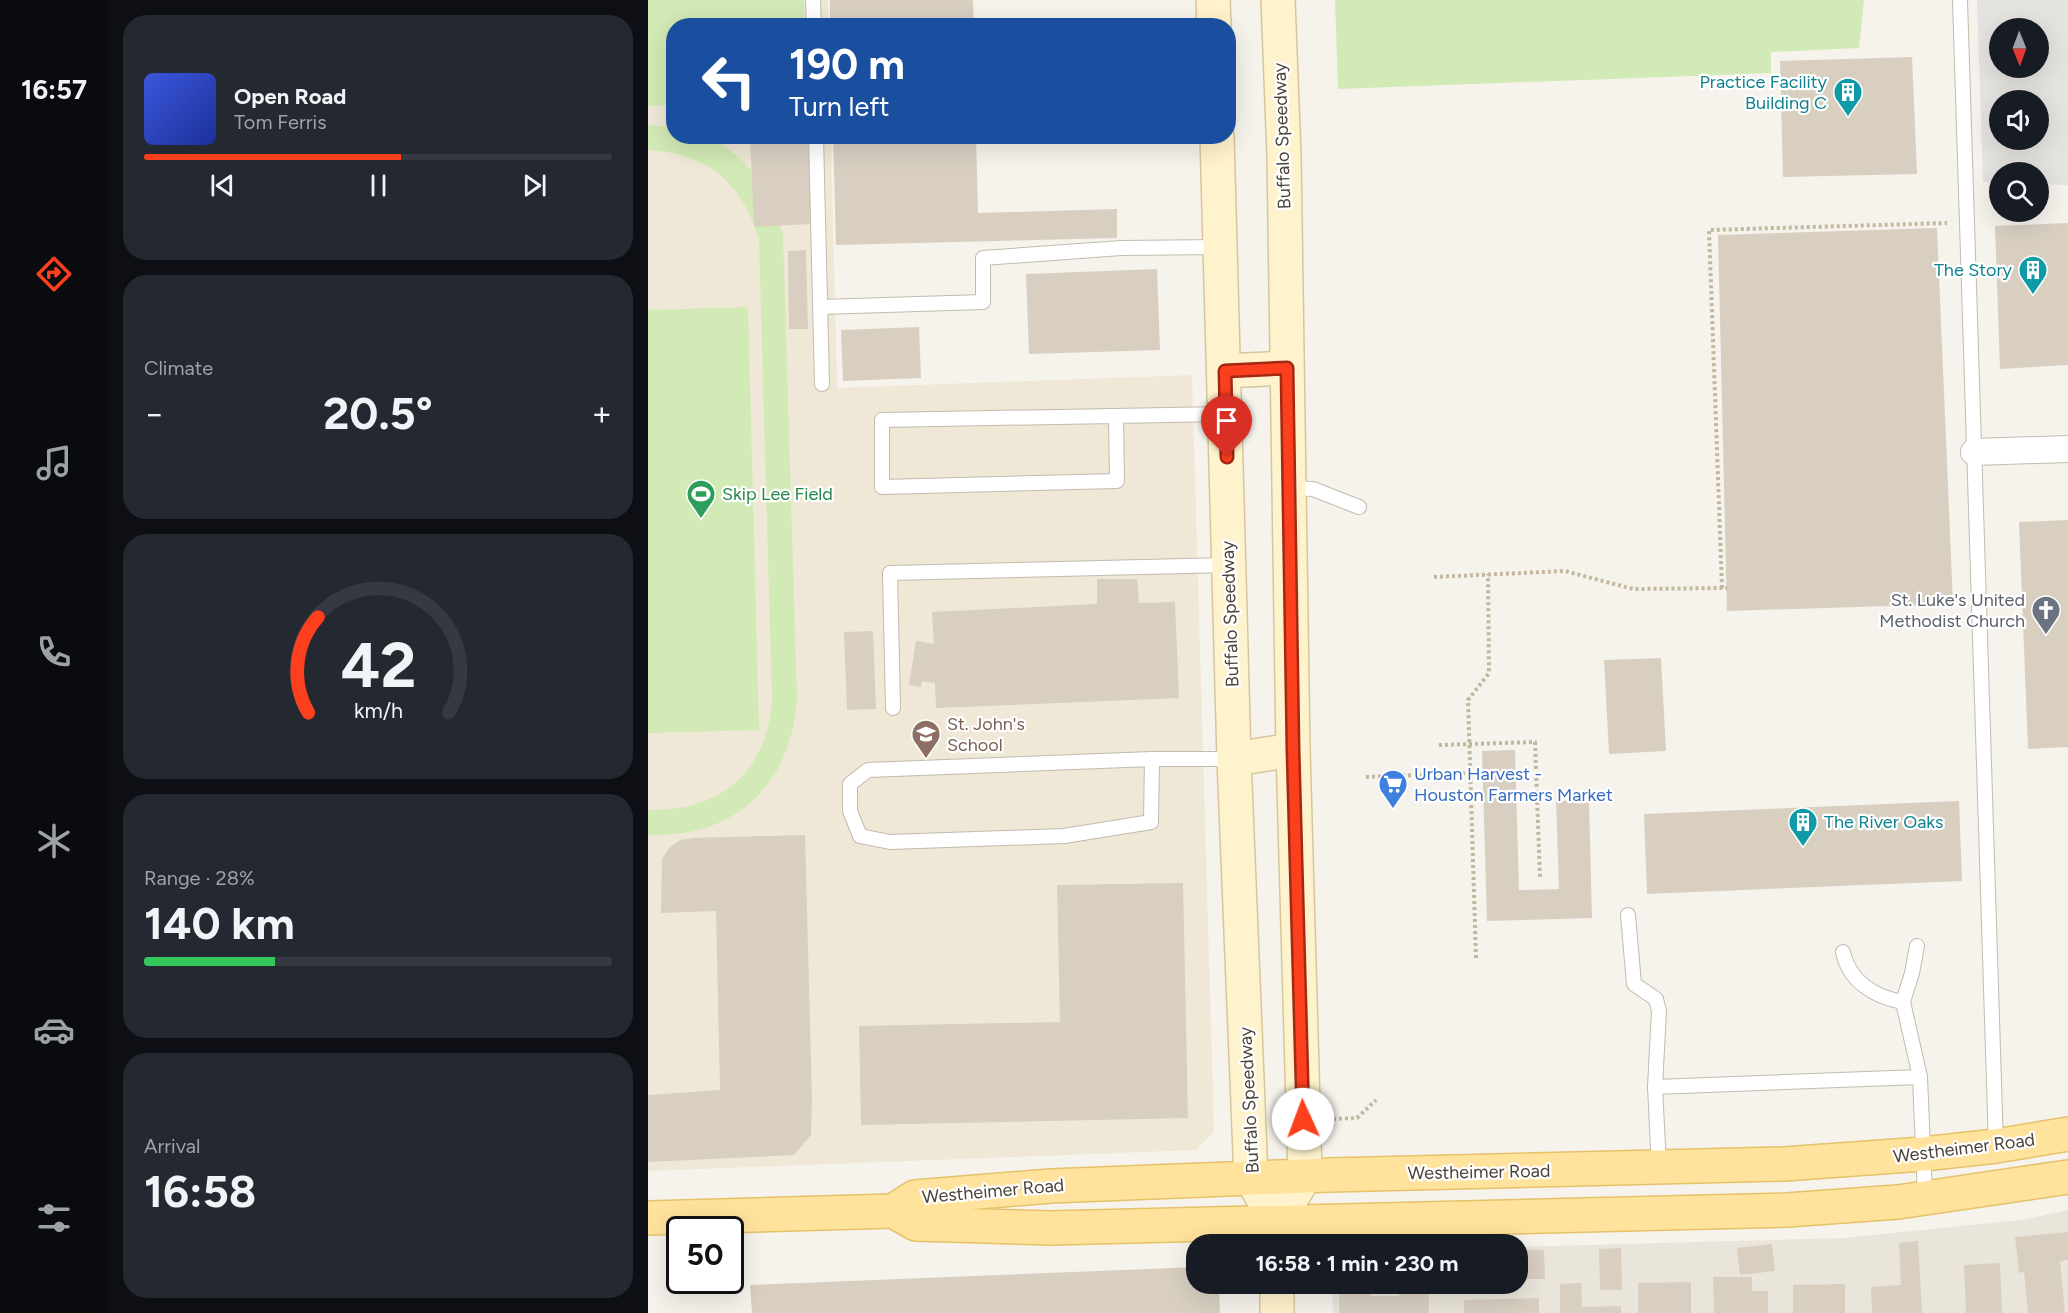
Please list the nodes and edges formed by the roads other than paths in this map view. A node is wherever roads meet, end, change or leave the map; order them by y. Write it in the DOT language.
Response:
graph roads {
  1 [pos="813,0"];
  2 [pos="1213,0"];
  3 [pos="1278,0"];
  4 [pos="1960,0"];
  5 [pos="814,18"];
  6 [pos="1214,18"];
  7 [pos="816,144"];
  8 [pos="1217,144"];
  9 [pos="1221,248"];
  10 [pos="820,307"];
  11 [pos="1287,368"];
  12 [pos="1225,371"];
  13 [pos="822,384"];
  14 [pos="1226,414"];
  15 [pos="1116,416"];
  16 [pos="2068,449"];
  17 [pos="1974,452"];
  18 [pos="1289,488"];
  19 [pos="1359,507"];
  20 [pos="1228,566"];
  21 [pos="894,708"];
  22 [pos="1293,750"];
  23 [pos="1152,759"];
  24 [pos="1234,759"];
  25 [pos="1628,915"];
  26 [pos="1917,945"];
  27 [pos="1843,952"];
  28 [pos="1903,1002"];
  29 [pos="1920,1077"];
  30 [pos="1655,1088"];
  31 [pos="2068,1134"];
  32 [pos="1996,1146"];
  33 [pos="1923,1154"];
  34 [pos="1659,1167"];
  35 [pos="1305,1176"];
  36 [pos="2068,1177"];
  37 [pos="1251,1178"];
  38 [pos="1999,1188"];
  39 [pos="1925,1198"];
  40 [pos="893,1211"];
  41 [pos="648,1218"];
  42 [pos="1277,1234"];
  43 [pos="1277,1294"];
  44 [pos="1277,1313"];
  1 -- 5 [label="lane"];
  2 -- 6 [label="main road"];
  3 -- 11 [label="main road, Buffalo Speedway"];
  4 -- 17 [label="lane"];
  7 -- 10 [label="lane"];
  8 -- 9 [label="main road, Buffalo Speedway"];
  9 -- 10 [label="lane"];
  9 -- 12 [label="main road, Buffalo Speedway"];
  10 -- 13 [label="lane"];
  11 -- 12 [label="main road"];
  11 -- 18 [label="main road, Buffalo Speedway"];
  12 -- 14 [label="main road, Buffalo Speedway"];
  14 -- 15 [label="lane"];
  14 -- 20 [label="main road, Buffalo Speedway"];
  15 -- 15 [label="lane"];
  16 -- 17 [label="street"];
  17 -- 32 [label="lane"];
  18 -- 19 [label="lane"];
  18 -- 22 [label="main road, Buffalo Speedway"];
  20 -- 21 [label="lane"];
  20 -- 24 [label="main road, Buffalo Speedway"];
  22 -- 24 [label="main road"];
  22 -- 35 [label="main road, Buffalo Speedway"];
  23 -- 23 [label="lane"];
  23 -- 24 [label="lane"];
  24 -- 37 [label="main road, Buffalo Speedway"];
  25 -- 30 [label="lane"];
  26 -- 28 [label="lane"];
  27 -- 28 [label="lane"];
  28 -- 29 [label="lane"];
  29 -- 30 [label="lane"];
  29 -- 33 [label="lane"];
  30 -- 34 [label="lane"];
  31 -- 32 [label="main road, Westheimer Road"];
  32 -- 33 [label="main road, Westheimer Road"];
  32 -- 38 [label="main road"];
  33 -- 34 [label="main road, Westheimer Road"];
  33 -- 39 [label="lane"];
  34 -- 35 [label="main road, Westheimer Road"];
  35 -- 37 [label="main road, Westheimer Road"];
  35 -- 42 [label="main road"];
  36 -- 38 [label="main road, Westheimer Road"];
  37 -- 40 [label="main road, Westheimer Road"];
  37 -- 42 [label="main road, Buffalo Speedway"];
  38 -- 39 [label="main road, Westheimer Road"];
  39 -- 42 [label="main road, Westheimer Road"];
  40 -- 41 [label="main road, Westheimer Road"];
  40 -- 42 [label="main road, Westheimer Road"];
  43 -- 44 [label="main road"];
}
